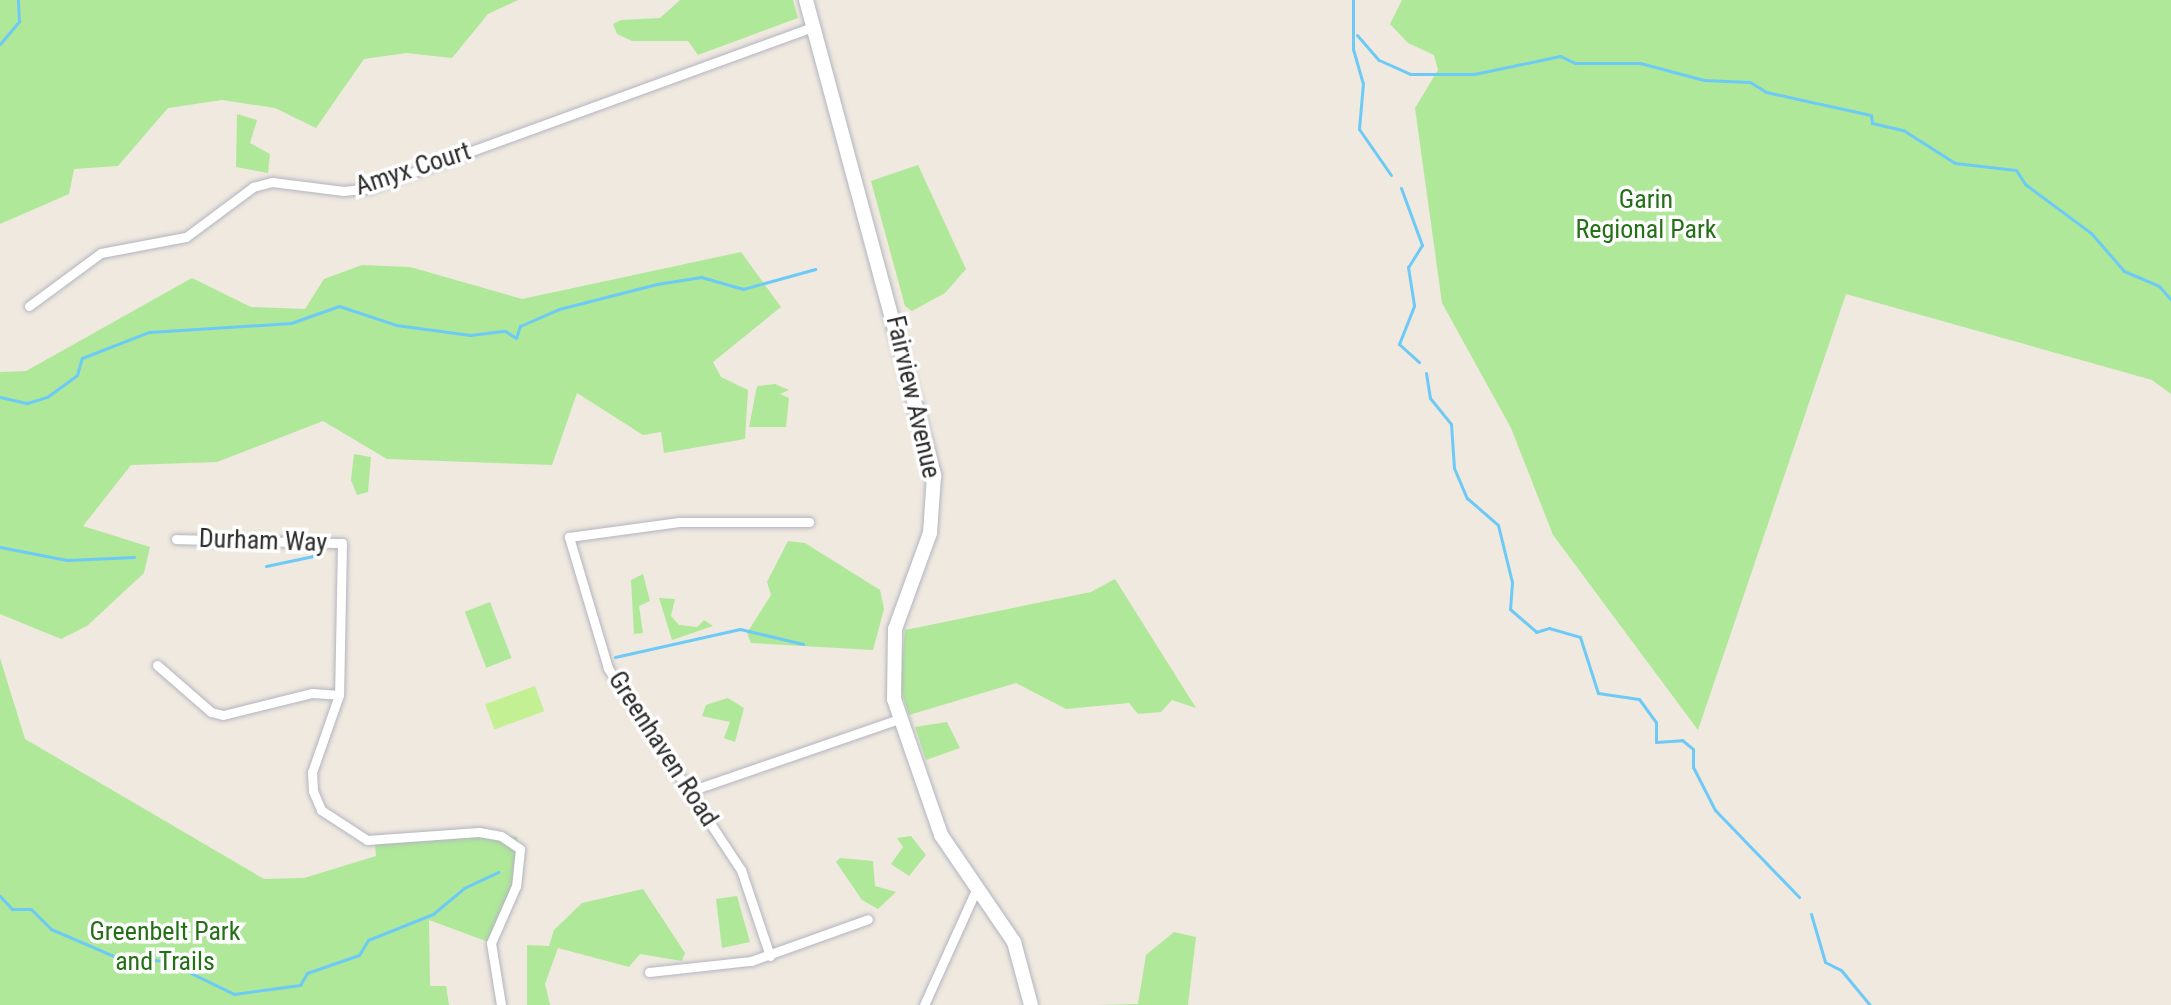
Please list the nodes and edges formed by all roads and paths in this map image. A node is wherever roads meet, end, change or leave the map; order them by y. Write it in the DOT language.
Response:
graph roads {
  1 [pos="806,0"];
  2 [pos="814,26"];
  3 [pos="29,306"];
  4 [pos="809,522"];
  5 [pos="176,539"];
  6 [pos="157,665"];
  7 [pos="339,695"];
  8 [pos="899,719"];
  9 [pos="690,791"];
  10 [pos="976,890"];
  11 [pos="868,919"];
  12 [pos="770,956"];
  13 [pos="649,972"];
  14 [pos="501,1005"];
  15 [pos="924,1005"];
  16 [pos="1031,1005"];
  1 -- 2 [label="main road, Fairview Avenue"];
  2 -- 3 [label="street, Amyx Court"];
  2 -- 8 [label="main road, Fairview Avenue"];
  4 -- 9 [label="street, Greenhaven Road"];
  5 -- 7 [label="street, Durham Way"];
  6 -- 7 [label="street"];
  7 -- 14 [label="street, Durham Way"];
  8 -- 9 [label="street"];
  8 -- 10 [label="main road, Fairview Avenue"];
  9 -- 12 [label="street, Greenhaven Road"];
  10 -- 15 [label="street"];
  10 -- 16 [label="main road, Fairview Avenue"];
  11 -- 12 [label="street"];
  12 -- 13 [label="street"];
}
